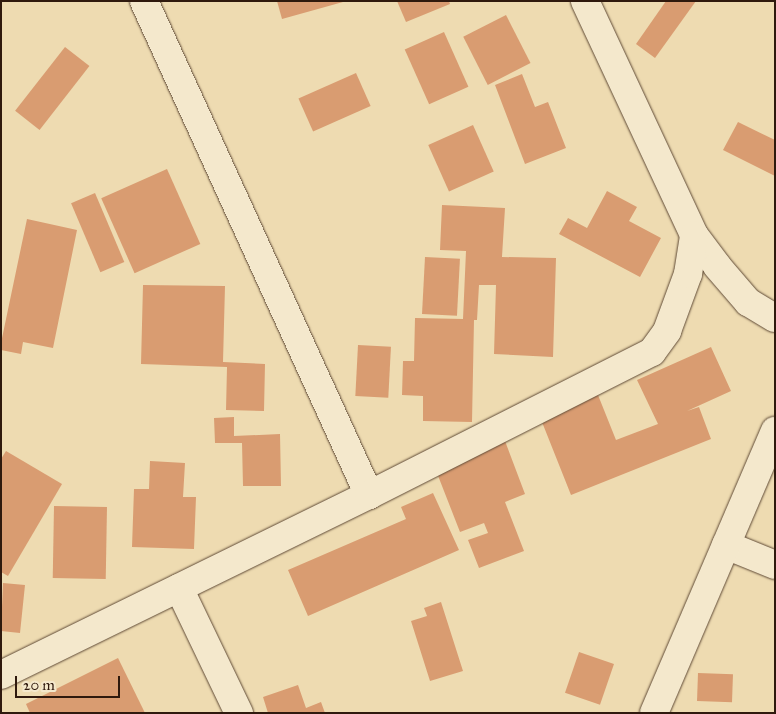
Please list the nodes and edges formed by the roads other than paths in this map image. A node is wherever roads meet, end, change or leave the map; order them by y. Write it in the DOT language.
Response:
graph roads {
  1 [pos="144,1"];
  2 [pos="584,1"];
  3 [pos="694,235"];
  4 [pos="775,318"];
  5 [pos="775,431"];
  6 [pos="369,495"];
  7 [pos="726,545"];
  8 [pos="775,565"];
  9 [pos="178,588"];
  10 [pos="1,675"];
  11 [pos="239,713"];
  12 [pos="654,713"];
  1 -- 6 [label="street"];
  2 -- 3 [label="street"];
  3 -- 4 [label="street"];
  3 -- 6 [label="street"];
  5 -- 7 [label="street"];
  6 -- 9 [label="street"];
  7 -- 8 [label="street"];
  7 -- 12 [label="street"];
  9 -- 10 [label="street"];
  9 -- 11 [label="street"];
}
